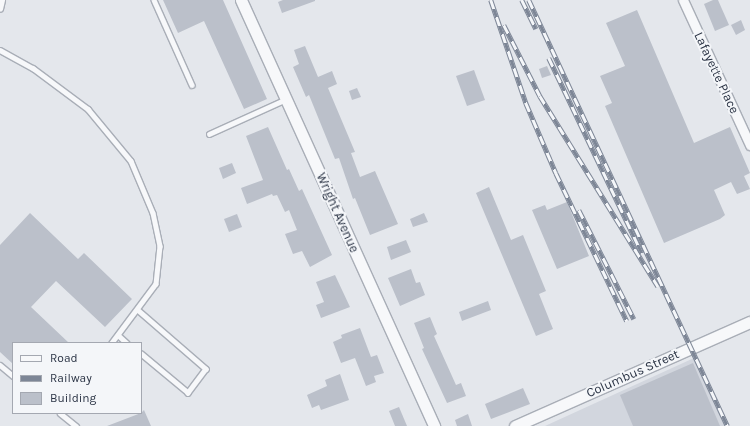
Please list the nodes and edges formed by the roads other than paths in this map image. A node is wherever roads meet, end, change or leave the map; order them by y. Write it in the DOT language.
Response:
graph roads {
  1 [pos="2,0"];
  2 [pos="154,0"];
  3 [pos="241,0"];
  4 [pos="683,0"];
  5 [pos="0,9"];
  6 [pos="0,50"];
  7 [pos="192,85"];
  8 [pos="286,99"];
  9 [pos="209,134"];
  10 [pos="750,145"];
  11 [pos="138,310"];
  12 [pos="750,322"];
  13 [pos="118,335"];
  14 [pos="113,342"];
  15 [pos="126,342"];
  16 [pos="142,355"];
  17 [pos="0,365"];
  18 [pos="12,375"];
  19 [pos="61,414"];
  20 [pos="76,426"];
  21 [pos="434,426"];
  22 [pos="515,426"];
  1 -- 5 [label="lane"];
  2 -- 7 [label="lane"];
  3 -- 8 [label="street, Wright Avenue"];
  4 -- 10 [label="street, Lafayette Place"];
  6 -- 11 [label="lane"];
  8 -- 9 [label="lane"];
  8 -- 21 [label="street, Wright Avenue"];
  11 -- 13 [label="lane"];
  11 -- 16 [label="lane"];
  12 -- 22 [label="street, Columbus Street"];
  13 -- 14 [label="lane"];
  13 -- 15 [label="lane"];
  17 -- 18 [label="lane"];
  19 -- 20 [label="lane"];
}
